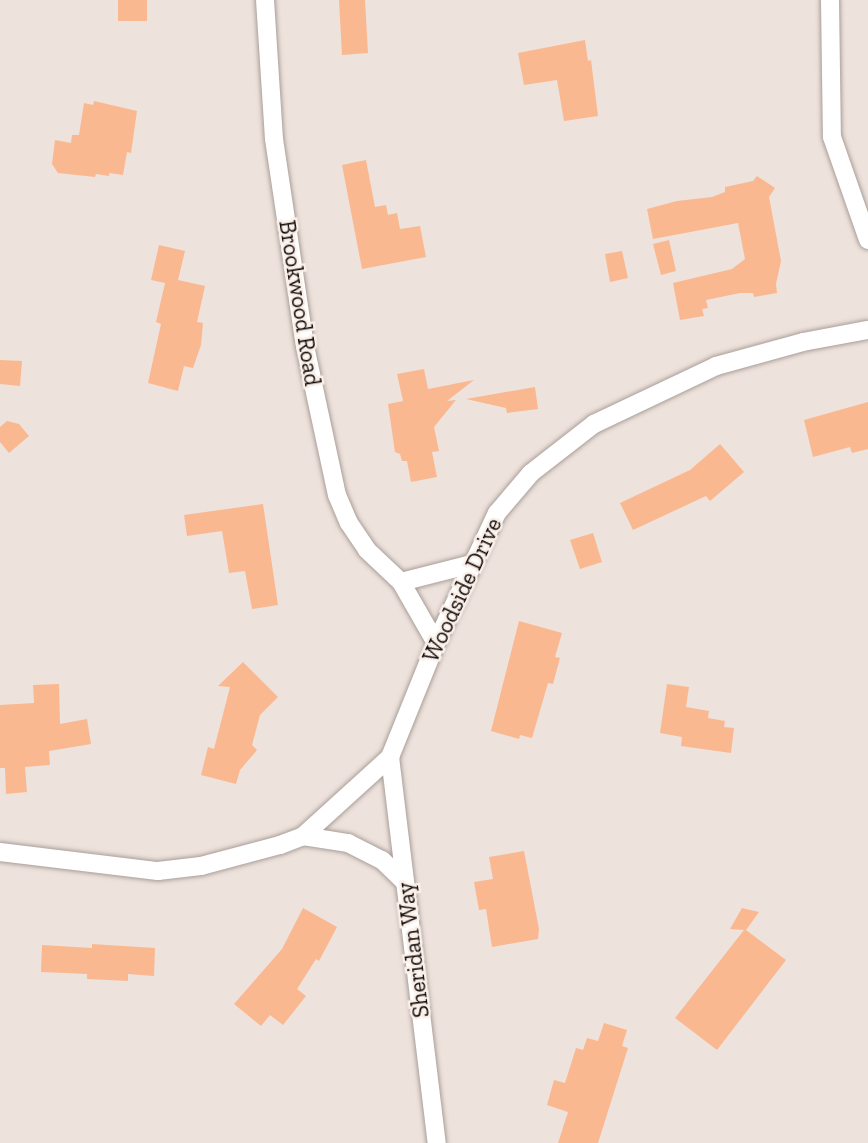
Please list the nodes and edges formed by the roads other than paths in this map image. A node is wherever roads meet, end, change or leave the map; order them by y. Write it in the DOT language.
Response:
graph roads {
  1 [pos="265,0"];
  2 [pos="830,0"];
  3 [pos="868,240"];
  4 [pos="868,330"];
  5 [pos="472,564"];
  6 [pos="401,582"];
  7 [pos="436,643"];
  8 [pos="390,757"];
  9 [pos="303,836"];
  10 [pos="0,852"];
  11 [pos="405,882"];
  12 [pos="437,1143"];
  1 -- 6 [label="street, Brookwood Road"];
  2 -- 3 [label="street"];
  4 -- 5 [label="street, Woodside Drive"];
  5 -- 6 [label="street"];
  5 -- 7 [label="street, Woodside Drive"];
  6 -- 7 [label="street, Brookwood Road"];
  7 -- 8 [label="street, Woodside Drive"];
  8 -- 9 [label="street, Woodside Drive"];
  8 -- 11 [label="street, Sheridan Way"];
  9 -- 10 [label="street, Woodside Drive"];
  9 -- 11 [label="street, Woodside Drive"];
  11 -- 12 [label="street, Sheridan Way"];
}
